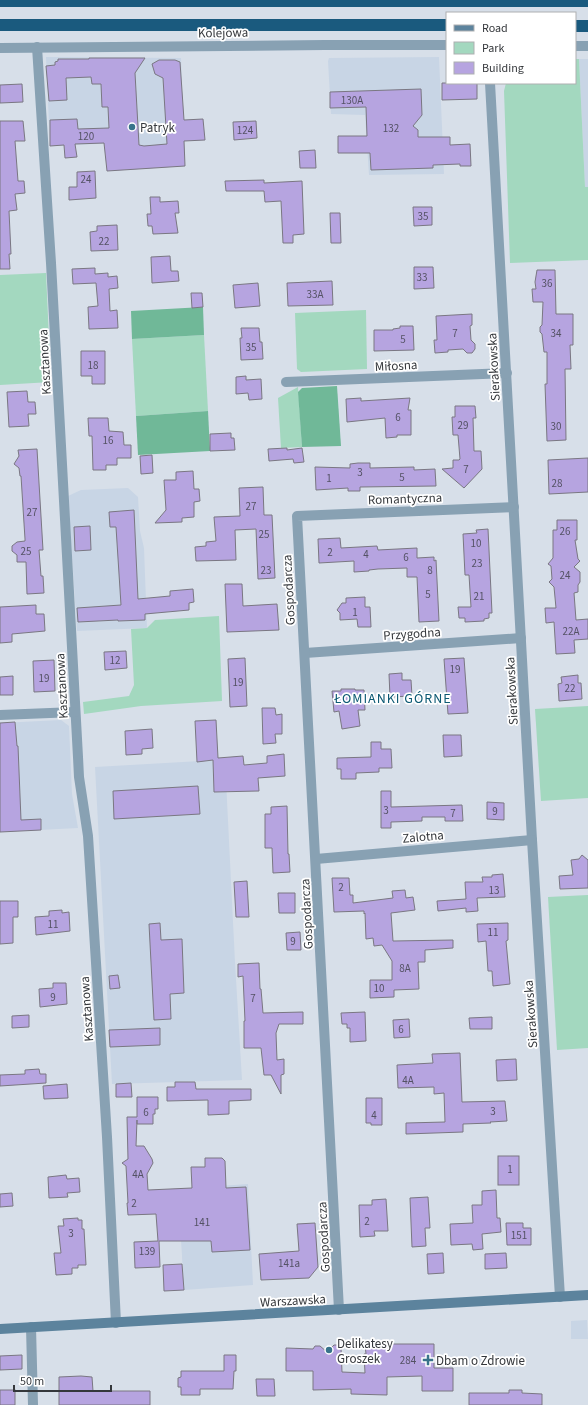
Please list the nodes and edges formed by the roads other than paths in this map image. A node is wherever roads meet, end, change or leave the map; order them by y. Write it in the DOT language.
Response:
graph roads {
  1 [pos="0,1"];
  2 [pos="588,1"];
  3 [pos="0,25"];
  4 [pos="446,25"];
  5 [pos="576,26"];
  6 [pos="588,26"];
  7 [pos="446,45"];
  8 [pos="576,46"];
  9 [pos="588,46"];
  10 [pos="37,47"];
  11 [pos="0,48"];
  12 [pos="490,84"];
  13 [pos="507,373"];
  14 [pos="286,382"];
  15 [pos="514,507"];
  16 [pos="297,516"];
  17 [pos="521,638"];
  18 [pos="305,653"];
  19 [pos="75,712"];
  20 [pos="0,715"];
  21 [pos="532,840"];
  22 [pos="316,859"];
  23 [pos="588,1295"];
  24 [pos="560,1297"];
  25 [pos="339,1310"];
  26 [pos="116,1323"];
  27 [pos="31,1327"];
  28 [pos="0,1329"];
  29 [pos="33,1405"];
  1 -- 2 [label="highway"];
  3 -- 4 [label="highway, Kolejowa"];
  5 -- 6 [label="highway"];
  7 -- 10 [label="street, Kolejowa"];
  8 -- 9 [label="street"];
  10 -- 11 [label="street, Kolejowa"];
  10 -- 19 [label="street, Kasztanowa"];
  12 -- 13 [label="street, Sierakowska"];
  13 -- 14 [label="street, Miłosna"];
  13 -- 15 [label="street, Sierakowska"];
  15 -- 16 [label="street, Romantyczna"];
  15 -- 17 [label="street, Sierakowska"];
  16 -- 18 [label="street, Gospodarcza"];
  17 -- 18 [label="street, Przygodna"];
  17 -- 21 [label="street, Sierakowska"];
  18 -- 22 [label="street, Gospodarcza"];
  19 -- 20 [label="street"];
  19 -- 26 [label="street, Kasztanowa"];
  21 -- 22 [label="street, Zalotna"];
  21 -- 24 [label="street, Sierakowska"];
  22 -- 25 [label="street, Gospodarcza"];
  23 -- 24 [label="street, Warszawska"];
  24 -- 25 [label="street, Warszawska"];
  25 -- 26 [label="street, Warszawska"];
  26 -- 27 [label="street, Warszawska"];
  27 -- 28 [label="street, Warszawska"];
  27 -- 29 [label="street"];
}
